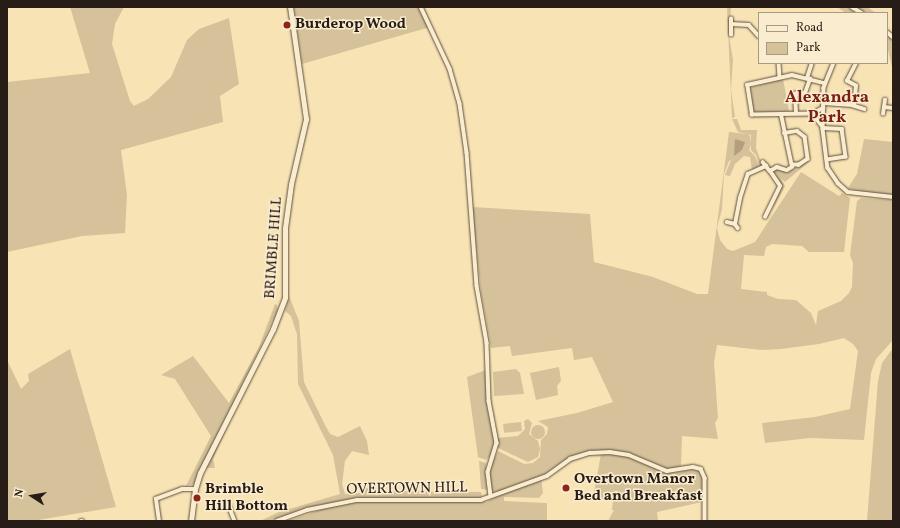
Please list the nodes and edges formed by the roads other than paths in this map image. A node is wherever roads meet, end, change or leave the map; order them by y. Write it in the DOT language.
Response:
graph roads {
  1 [pos="290,7"];
  2 [pos="421,7"];
  3 [pos="730,19"];
  4 [pos="730,24"];
  5 [pos="730,35"];
  6 [pos="758,35"];
  7 [pos="780,64"];
  8 [pos="812,64"];
  9 [pos="834,64"];
  10 [pos="856,64"];
  11 [pos="780,77"];
  12 [pos="809,78"];
  13 [pos="825,82"];
  14 [pos="886,100"];
  15 [pos="824,105"];
  16 [pos="854,105"];
  17 [pos="884,107"];
  18 [pos="893,108"];
  19 [pos="864,109"];
  20 [pos="796,112"];
  21 [pos="813,114"];
  22 [pos="883,114"];
  23 [pos="781,115"];
  24 [pos="823,127"];
  25 [pos="784,133"];
  26 [pos="827,160"];
  27 [pos="792,165"];
  28 [pos="770,171"];
  29 [pos="893,197"];
  30 [pos="765,217"];
  31 [pos="727,222"];
  32 [pos="735,224"];
  33 [pos="738,228"];
  34 [pos="195,489"];
  35 [pos="491,495"];
  36 [pos="156,499"];
  37 [pos="150,500"];
  38 [pos="228,503"];
  39 [pos="159,521"];
  40 [pos="191,521"];
  41 [pos="235,521"];
  42 [pos="277,521"];
  43 [pos="705,521"];
  1 -- 34 [label="main road, BRIMBLE HILL"];
  2 -- 35 [label="street"];
  3 -- 4 [label="street"];
  4 -- 5 [label="street"];
  4 -- 6 [label="street"];
  7 -- 11 [label="street"];
  8 -- 12 [label="street"];
  9 -- 13 [label="street"];
  10 -- 16 [label="street"];
  11 -- 12 [label="street"];
  11 -- 23 [label="street"];
  12 -- 13 [label="street"];
  12 -- 20 [label="street"];
  13 -- 15 [label="street"];
  14 -- 17 [label="street"];
  15 -- 16 [label="street"];
  15 -- 21 [label="street"];
  15 -- 24 [label="street"];
  16 -- 19 [label="street"];
  17 -- 18 [label="street"];
  17 -- 22 [label="street"];
  20 -- 21 [label="street"];
  20 -- 23 [label="street"];
  21 -- 24 [label="street"];
  23 -- 25 [label="street"];
  24 -- 26 [label="street"];
  24 -- 26 [label="street"];
  25 -- 27 [label="street"];
  25 -- 27 [label="street"];
  26 -- 29 [label="street"];
  27 -- 28 [label="street"];
  28 -- 30 [label="street"];
  28 -- 32 [label="street"];
  31 -- 32 [label="street"];
  32 -- 33 [label="street"];
  34 -- 36 [label="street"];
  34 -- 40 [label="main road, BRIMBLE HILL"];
  35 -- 42 [label="street, OVERTOWN HILL"];
  35 -- 43 [label="street, OVERTOWN HILL"];
  36 -- 37 [label="street"];
  36 -- 39 [label="street"];
  38 -- 41 [label="street"];
}
